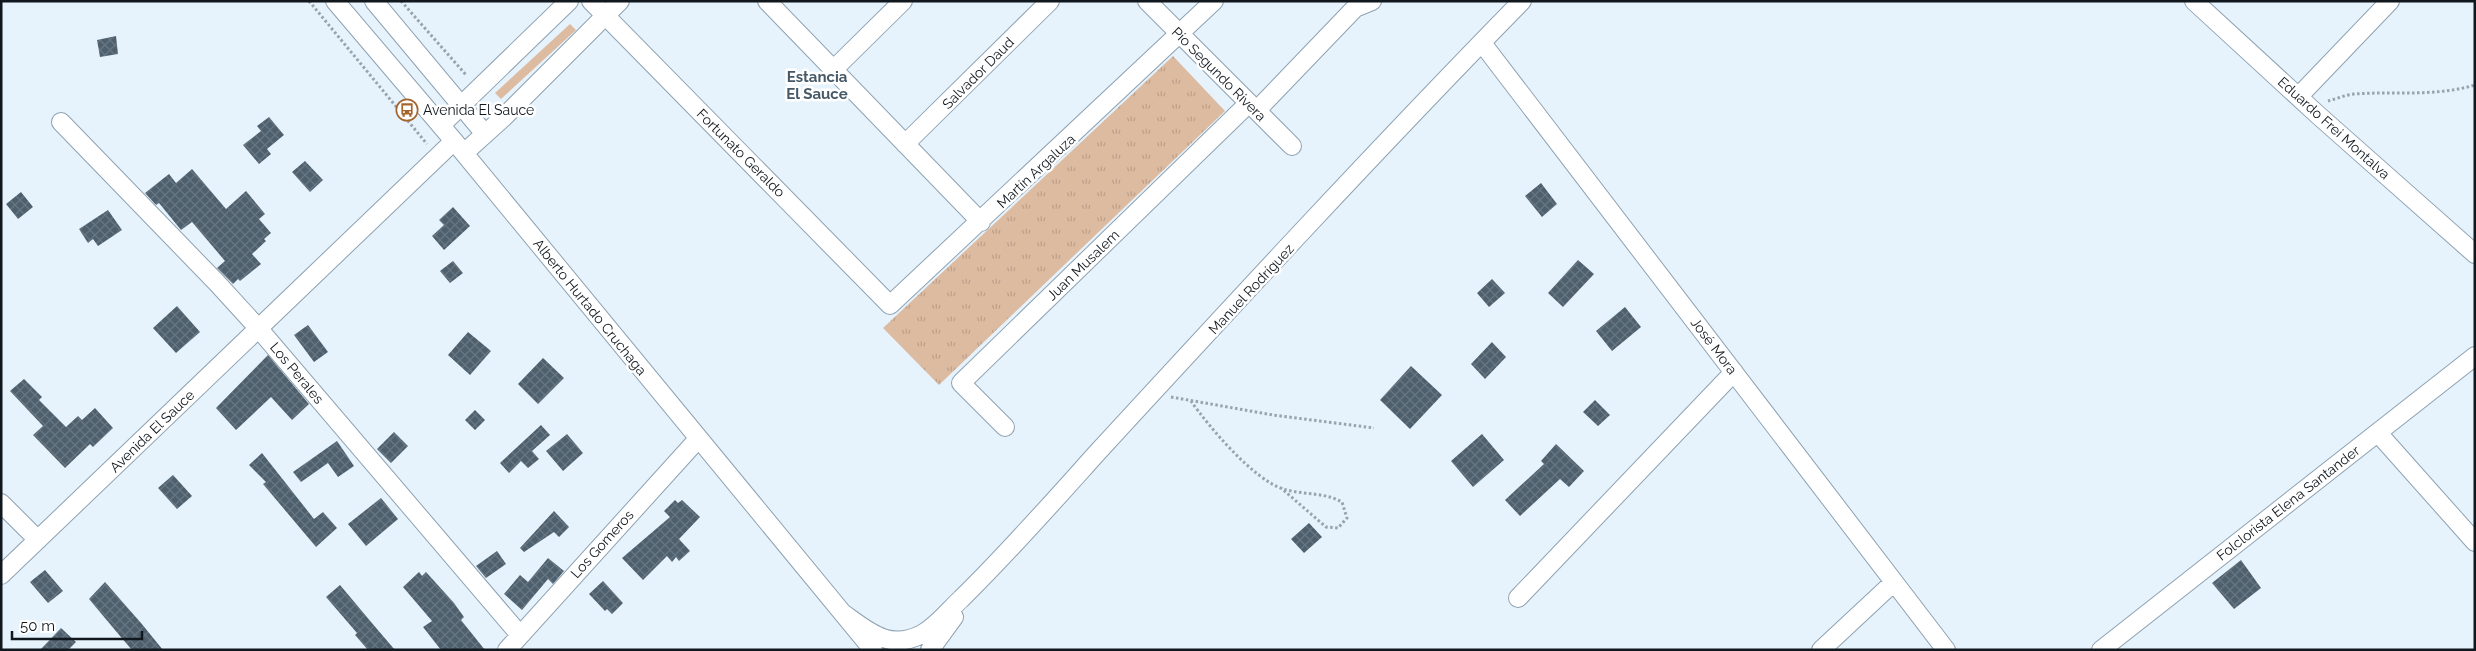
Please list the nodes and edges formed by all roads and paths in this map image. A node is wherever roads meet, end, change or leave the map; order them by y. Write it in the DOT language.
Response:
graph roads {
  1 [pos="309,1"];
  2 [pos="335,1"];
  3 [pos="374,1"];
  4 [pos="401,1"];
  5 [pos="569,1"];
  6 [pos="591,1"];
  7 [pos="620,1"];
  8 [pos="767,1"];
  9 [pos="903,1"];
  10 [pos="1050,1"];
  11 [pos="1147,1"];
  12 [pos="1214,1"];
  13 [pos="1372,1"];
  14 [pos="1522,1"];
  15 [pos="2194,1"];
  16 [pos="2390,1"];
  17 [pos="606,16"];
  18 [pos="1180,36"];
  19 [pos="1482,43"];
  20 [pos="833,70"];
  21 [pos="2475,85"];
  22 [pos="480,89"];
  23 [pos="2299,96"];
  24 [pos="1253,106"];
  25 [pos="461,107"];
  26 [pos="2318,115"];
  27 [pos="61,122"];
  28 [pos="441,125"];
  29 [pos="485,134"];
  30 [pos="905,144"];
  31 [pos="1292,146"];
  32 [pos="459,147"];
  33 [pos="436,156"];
  34 [pos="981,222"];
  35 [pos="2475,254"];
  36 [pos="890,305"];
  37 [pos="259,329"];
  38 [pos="2475,356"];
  39 [pos="1734,372"];
  40 [pos="1153,392"];
  41 [pos="1190,401"];
  42 [pos="1005,427"];
  43 [pos="1374,428"];
  44 [pos="2378,433"];
  45 [pos="698,439"];
  46 [pos="1280,488"];
  47 [pos="1,503"];
  48 [pos="38,540"];
  49 [pos="2475,542"];
  50 [pos="1,575"];
  51 [pos="982,579"];
  52 [pos="1894,582"];
  53 [pos="1518,598"];
  54 [pos="844,614"];
  55 [pos="520,636"];
  56 [pos="507,650"];
  57 [pos="873,650"];
  58 [pos="930,650"];
  59 [pos="1821,650"];
  60 [pos="1946,650"];
  61 [pos="2101,650"];
  1 -- 33 [label="path"];
  2 -- 28 [label="street, Alberto Hurtado Cruchaga"];
  3 -- 25 [label="street"];
  4 -- 22 [label="path"];
  5 -- 22 [label="street"];
  6 -- 17 [label="street, Fortunato Geraldo"];
  7 -- 17 [label="street, Avenida El Sauce"];
  8 -- 20 [label="street"];
  9 -- 20 [label="street"];
  10 -- 30 [label="street, Salvador Daud"];
  11 -- 18 [label="street, Pío Segundo Rivera"];
  12 -- 18 [label="street, Martín Argaluza"];
  13 -- 24 [label="street"];
  14 -- 19 [label="street, Manuel Rodríguez"];
  15 -- 23 [label="street, Eduardo Frei Montalva"];
  16 -- 23 [label="street"];
  17 -- 29 [label="street, Avenida El Sauce"];
  17 -- 36 [label="street, Fortunato Geraldo"];
  18 -- 24 [label="street, Pío Segundo Rivera"];
  18 -- 34 [label="street, Martín Argaluza"];
  19 -- 39 [label="street, José Mora"];
  19 -- 40 [label="street, Manuel Rodríguez"];
  20 -- 30 [label="street"];
  21 -- 26 [label="path"];
  22 -- 25 [label="street"];
  23 -- 26 [label="street, Eduardo Frei Montalva"];
  24 -- 31 [label="street, Pío Segundo Rivera"];
  24 -- 42 [label="street, Juan Musalem"];
  25 -- 28 [label="street"];
  25 -- 29 [label="street"];
  26 -- 35 [label="street, Eduardo Frei Montalva"];
  27 -- 37 [label="street, Los Perales"];
  28 -- 32 [label="street, Alberto Hurtado Cruchaga"];
  29 -- 32 [label="street, Avenida El Sauce"];
  30 -- 34 [label="street"];
  32 -- 33 [label="street, Avenida El Sauce"];
  32 -- 45 [label="street, Alberto Hurtado Cruchaga"];
  33 -- 37 [label="street, Avenida El Sauce"];
  34 -- 36 [label="street, Martín Argaluza"];
  37 -- 48 [label="street, Avenida El Sauce"];
  37 -- 55 [label="street, Los Perales"];
  38 -- 44 [label="street, Folclorista Elena Santander"];
  39 -- 52 [label="street, José Mora"];
  39 -- 53 [label="street"];
  40 -- 41 [label="path"];
  40 -- 51 [label="street, Manuel Rodríguez"];
  41 -- 43 [label="path"];
  41 -- 46 [label="path"];
  44 -- 49 [label="street"];
  44 -- 61 [label="street, Folclorista Elena Santander"];
  45 -- 54 [label="street, Alberto Hurtado Cruchaga"];
  45 -- 55 [label="street, Los Gomeros"];
  46 -- 46 [label="path"];
  47 -- 48 [label="street"];
  48 -- 50 [label="street, Avenida El Sauce"];
  51 -- 54 [label="street, Manuel Rodríguez"];
  51 -- 58 [label="street, Manuel Rodríguez"];
  52 -- 59 [label="street"];
  52 -- 60 [label="street, José Mora"];
  54 -- 57 [label="street"];
  55 -- 56 [label="street, Los Gomeros"];
}
